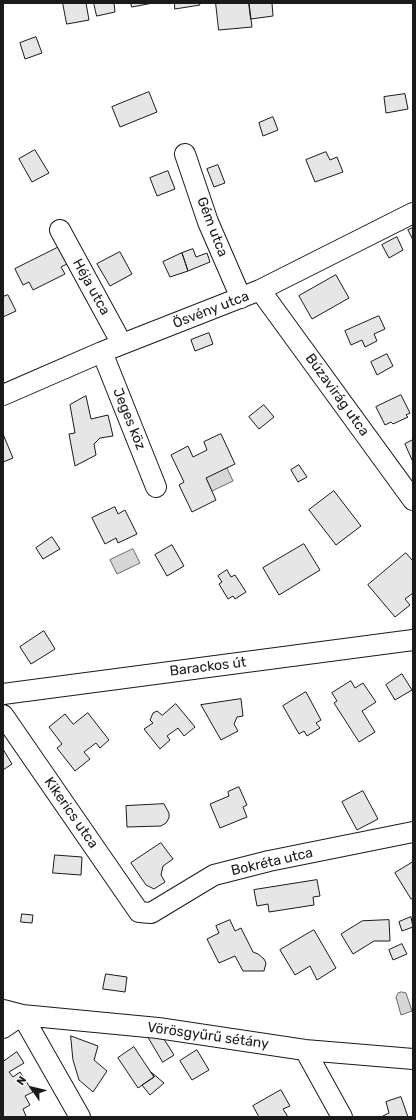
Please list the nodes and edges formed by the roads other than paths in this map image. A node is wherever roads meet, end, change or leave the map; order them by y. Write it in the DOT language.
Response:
graph roads {
  1 [pos="185,154"];
  2 [pos="413,213"];
  3 [pos="60,230"];
  4 [pos="260,290"];
  5 [pos="241,298"];
  6 [pos="122,344"];
  7 [pos="102,352"];
  8 [pos="3,395"];
  9 [pos="156,486"];
  10 [pos="413,500"];
  11 [pos="413,640"];
  12 [pos="3,694"];
  13 [pos="3,715"];
  14 [pos="413,832"];
  15 [pos="139,912"];
  16 [pos="3,1010"];
  17 [pos="22,1015"];
  18 [pos="3,1028"];
  19 [pos="305,1050"];
  20 [pos="413,1059"];
  21 [pos="80,1117"];
  22 [pos="342,1117"];
  1 -- 5 [label="street, Gém utca"];
  2 -- 4 [label="street, Ösvény utca"];
  3 -- 6 [label="street, Héja utca"];
  4 -- 5 [label="street, Ösvény utca"];
  4 -- 10 [label="street, Búzavirág utca"];
  5 -- 6 [label="street, Ösvény utca"];
  6 -- 7 [label="street, Ösvény utca"];
  7 -- 8 [label="street, Ösvény utca"];
  7 -- 9 [label="street, Jeges köz"];
  11 -- 12 [label="street, Barackos út"];
  13 -- 15 [label="street, Kikerics utca"];
  14 -- 15 [label="street, Bokréta utca"];
  16 -- 17 [label="street, Vörösgyűrű sétány"];
  17 -- 18 [label="street"];
  17 -- 19 [label="street, Vörösgyűrű sétány"];
  17 -- 21 [label="street"];
  19 -- 20 [label="street, Vörösgyűrű sétány"];
  19 -- 22 [label="street"];
}
